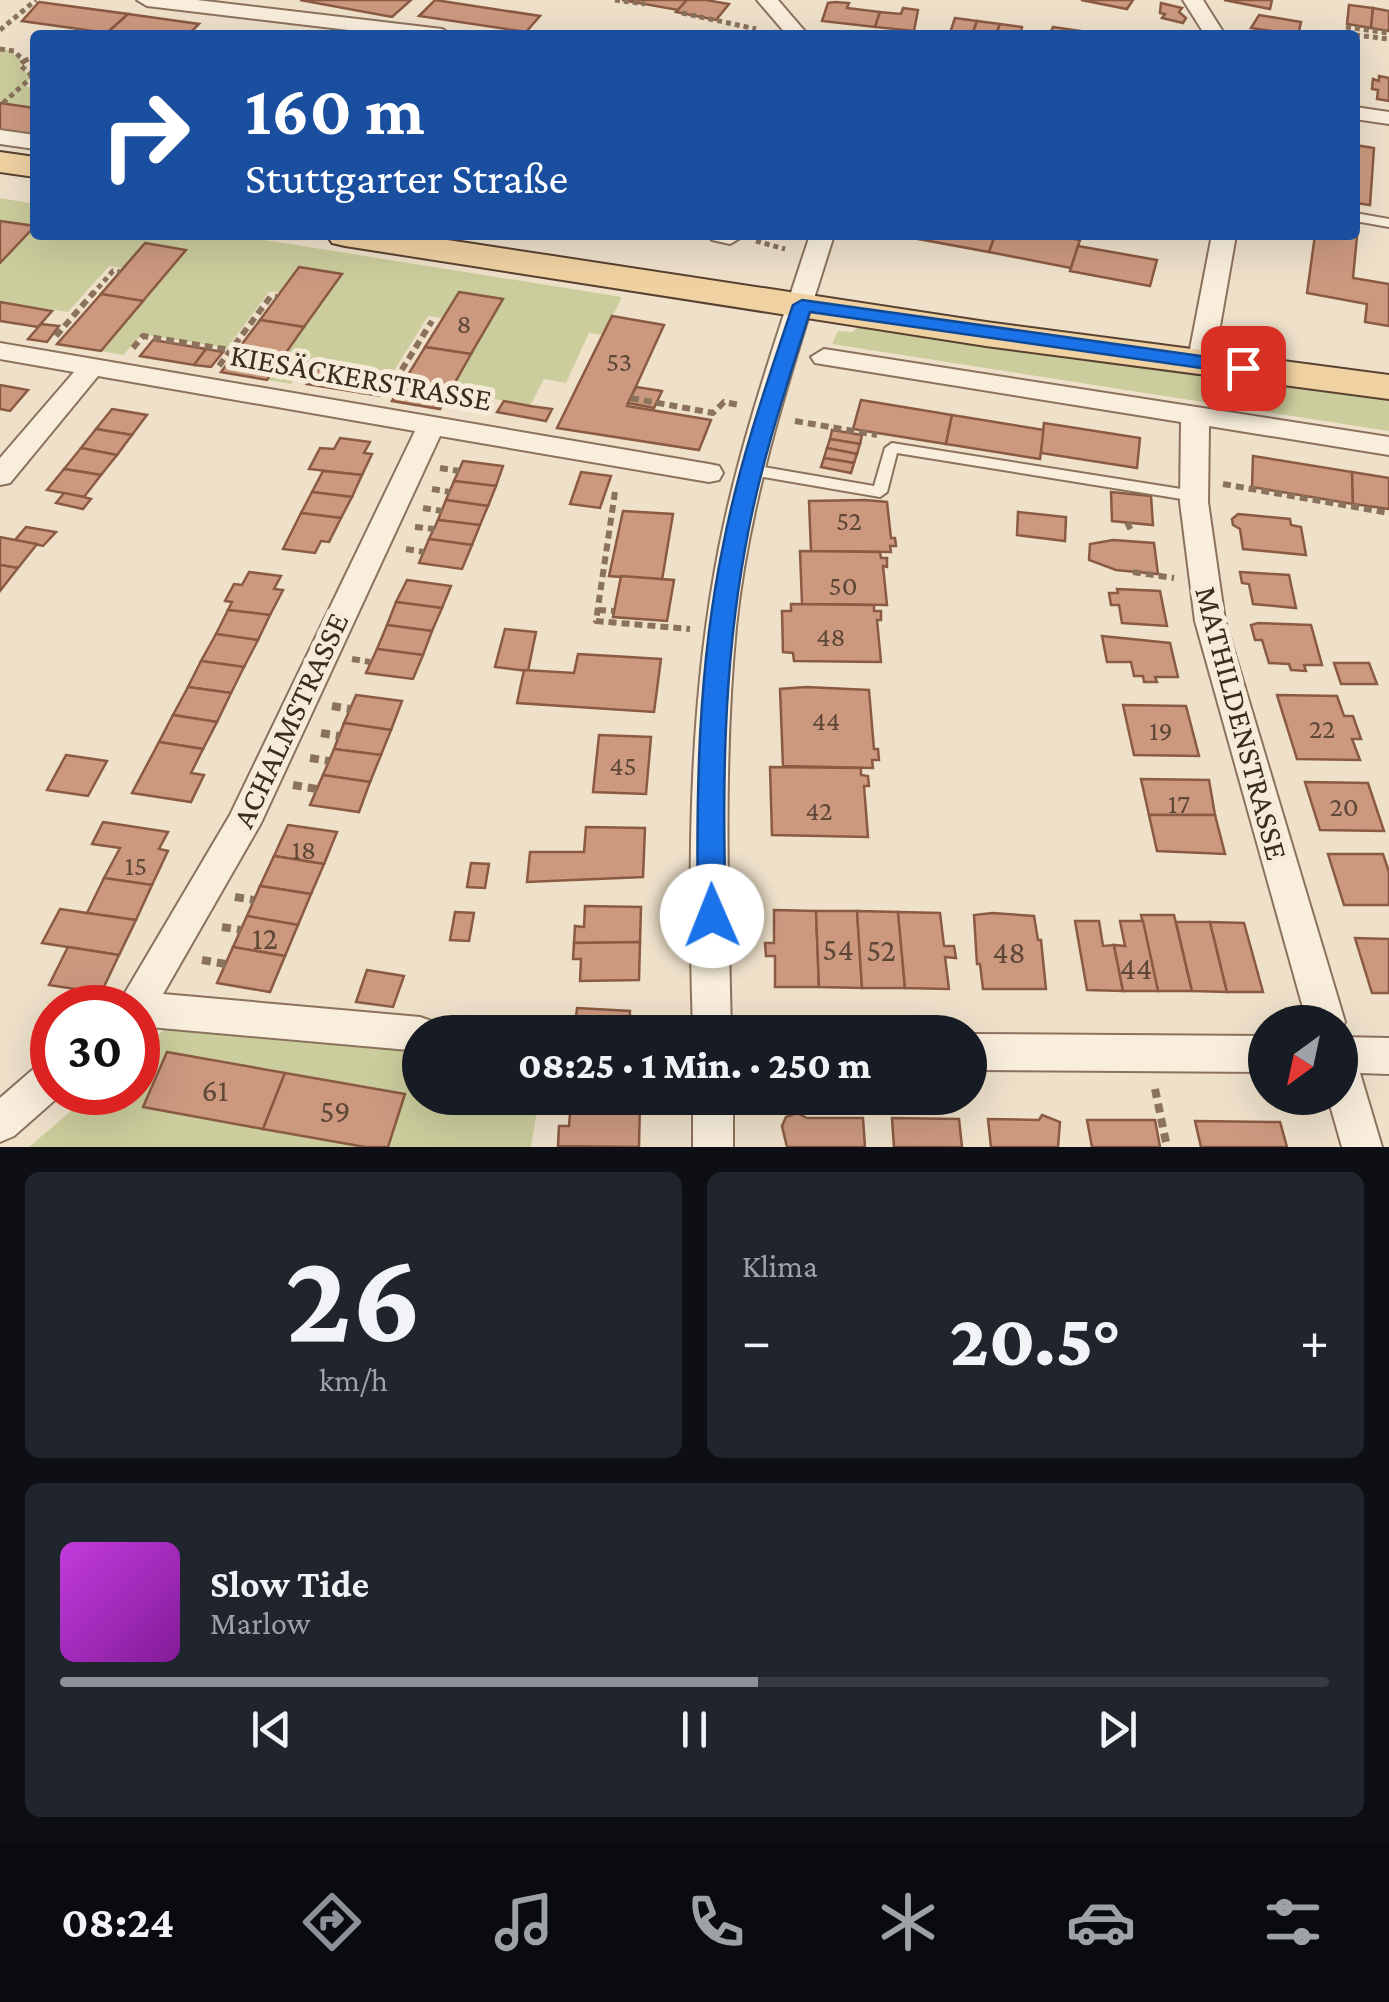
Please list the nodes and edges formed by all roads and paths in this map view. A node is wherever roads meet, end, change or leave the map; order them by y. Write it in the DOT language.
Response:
graph roads {
  1 [pos="36,0"];
  2 [pos="146,0"];
  3 [pos="615,0"];
  4 [pos="767,0"];
  5 [pos="1193,0"];
  6 [pos="645,4"];
  7 [pos="240,12"];
  8 [pos="682,13"];
  9 [pos="1346,27"];
  10 [pos="0,30"];
  11 [pos="221,30"];
  12 [pos="398,30"];
  13 [pos="761,30"];
  14 [pos="794,30"];
  15 [pos="1211,30"];
  16 [pos="1360,35"];
  17 [pos="1389,36"];
  18 [pos="0,49"];
  19 [pos="30,58"];
  20 [pos="24,61"];
  21 [pos="30,75"];
  22 [pos="30,80"];
  23 [pos="3,103"];
  24 [pos="1360,113"];
  25 [pos="1389,118"];
  26 [pos="0,137"];
  27 [pos="30,141"];
  28 [pos="0,162"];
  29 [pos="30,166"];
  30 [pos="0,184"];
  31 [pos="30,187"];
  32 [pos="1360,218"];
  33 [pos="1389,223"];
  34 [pos="392,240"];
  35 [pos="523,240"];
  36 [pos="747,240"];
  37 [pos="821,240"];
  38 [pos="1223,240"];
  39 [pos="120,272"];
  40 [pos="809,284"];
  41 [pos="277,297"];
  42 [pos="432,325"];
  43 [pos="233,349"];
  44 [pos="1203,349"];
  45 [pos="0,351"];
  46 [pos="38,357"];
  47 [pos="824,358"];
  48 [pos="221,362"];
  49 [pos="104,369"];
  50 [pos="400,377"];
  51 [pos="1389,384"];
  52 [pos="630,398"];
  53 [pos="384,399"];
  54 [pos="285,400"];
  55 [pos="713,412"];
  56 [pos="766,412"];
  57 [pos="726,415"];
  58 [pos="1195,417"];
  59 [pos="431,426"];
  60 [pos="878,435"];
  61 [pos="1389,446"];
  62 [pos="752,470"];
  63 [pos="710,473"];
  64 [pos="0,476"];
  65 [pos="1193,488"];
  66 [pos="616,492"];
  67 [pos="1389,512"];
  68 [pos="1128,522"];
  69 [pos="1132,533"];
  70 [pos="598,610"];
  71 [pos="614,610"];
  72 [pos="721,632"];
  73 [pos="149,985"];
  74 [pos="1321,1005"];
  75 [pos="160,1010"];
  76 [pos="712,1015"];
  77 [pos="402,1032"];
  78 [pos="987,1052"];
  79 [pos="1148,1053"];
  80 [pos="1248,1054"];
  81 [pos="1358,1055"];
  82 [pos="1389,1056"];
  83 [pos="30,1097"];
  84 [pos="713,1115"];
  85 [pos="1353,1115"];
  86 [pos="0,1124"];
  87 [pos="713,1147"];
  88 [pos="1165,1147"];
  89 [pos="1362,1147"];
  1 -- 10 [label="path"];
  2 -- 7 [label="street"];
  3 -- 6 [label="path"];
  4 -- 14 [label="street"];
  5 -- 15 [label="street"];
  7 -- 11 [label="street"];
  7 -- 12 [label="street"];
  8 -- 13 [label="path"];
  9 -- 17 [label="path"];
  16 -- 17 [label="path"];
  18 -- 20 [label="path"];
  19 -- 20 [label="path"];
  20 -- 21 [label="path"];
  22 -- 23 [label="path"];
  24 -- 25 [label="street"];
  26 -- 27 [label="street"];
  28 -- 29 [label="main road"];
  30 -- 31 [label="main road"];
  32 -- 33 [label="lane"];
  34 -- 40 [label="main road"];
  35 -- 40 [label="main road"];
  36 -- 40 [label="path"];
  37 -- 40 [label="street"];
  38 -- 44 [label="street"];
  39 -- 46 [label="path"];
  40 -- 44 [label="main road"];
  40 -- 51 [label="main road"];
  40 -- 56 [label="street"];
  41 -- 43 [label="path"];
  42 -- 50 [label="path"];
  43 -- 48 [label="path"];
  43 -- 49 [label="path"];
  44 -- 51 [label="main road"];
  45 -- 46 [label="street, KIESÄCKERSTRASSE"];
  46 -- 49 [label="street, KIESÄCKERSTRASSE"];
  47 -- 58 [label="street"];
  49 -- 54 [label="street, KIESÄCKERSTRASSE"];
  49 -- 64 [label="street"];
  50 -- 53 [label="path"];
  50 -- 54 [label="path"];
  52 -- 55 [label="path"];
  54 -- 59 [label="street, KIESÄCKERSTRASSE"];
  55 -- 56 [label="path"];
  55 -- 57 [label="path"];
  56 -- 60 [label="path"];
  56 -- 62 [label="street"];
  58 -- 61 [label="street"];
  58 -- 65 [label="street, MATHILDENSTRASSE"];
  59 -- 63 [label="street, KIESÄCKERSTRASSE"];
  59 -- 73 [label="street, ACHALMSTRASSE"];
  62 -- 65 [label="lane"];
  62 -- 72 [label="street"];
  65 -- 67 [label="path"];
  65 -- 74 [label="street, MATHILDENSTRASSE"];
  66 -- 70 [label="path"];
  68 -- 69 [label="path"];
  70 -- 71 [label="path"];
  70 -- 72 [label="path"];
  72 -- 76 [label="street"];
  75 -- 77 [label="street"];
  78 -- 79 [label="street"];
  79 -- 80 [label="street"];
  79 -- 88 [label="path"];
  81 -- 82 [label="street"];
  83 -- 86 [label="street"];
  84 -- 87 [label="street"];
  85 -- 89 [label="street"];
}
